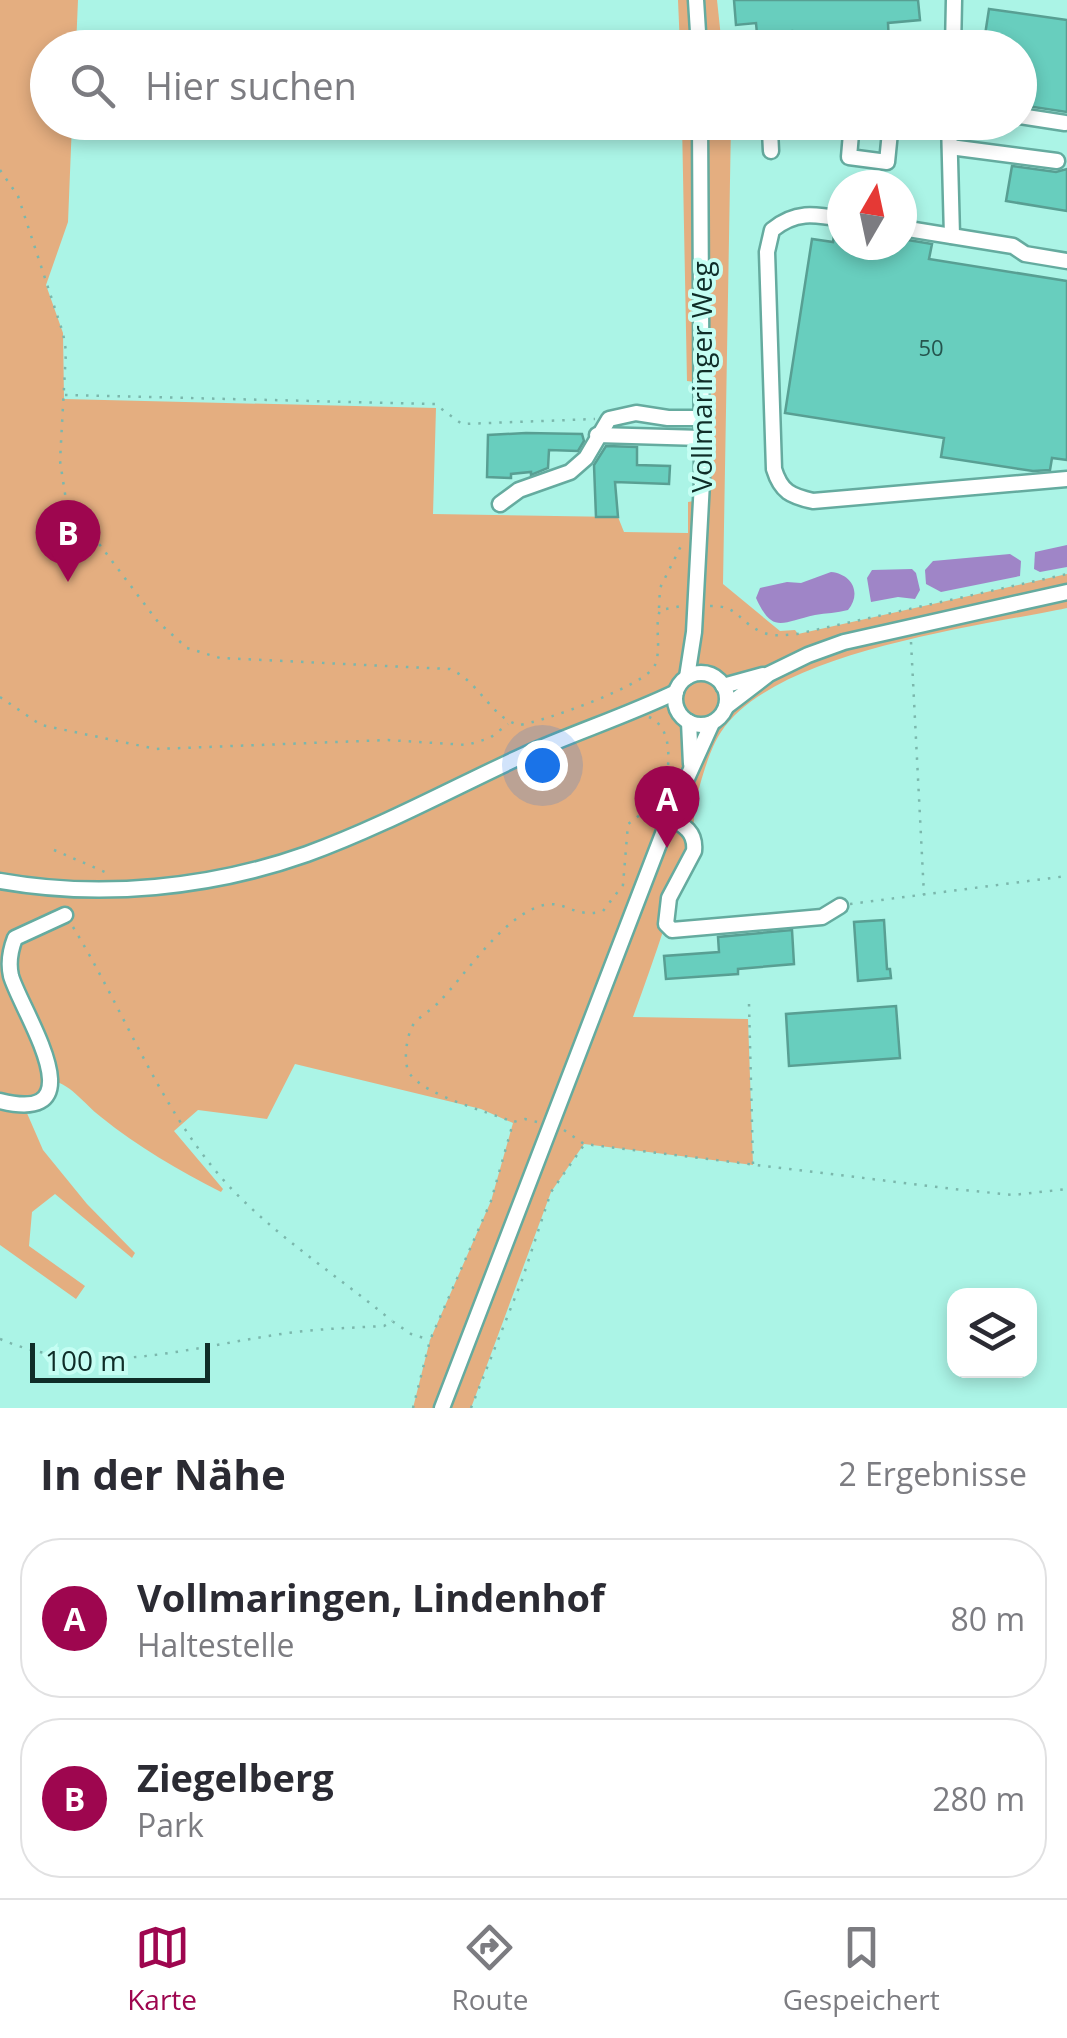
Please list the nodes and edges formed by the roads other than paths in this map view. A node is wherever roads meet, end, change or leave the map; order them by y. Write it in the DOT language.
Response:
graph roads {
  1 [pos="696,0"];
  2 [pos="954,0"];
  3 [pos="698,30"];
  4 [pos="953,30"];
  5 [pos="1037,119"];
  6 [pos="1066,123"];
  7 [pos="700,140"];
  8 [pos="771,140"];
  9 [pos="850,140"];
  10 [pos="890,140"];
  11 [pos="950,140"];
  12 [pos="950,147"];
  13 [pos="772,151"];
  14 [pos="1057,161"];
  15 [pos="827,217"];
  16 [pos="917,230"];
  17 [pos="952,236"];
  18 [pos="1067,261"];
  19 [pos="668,418"];
  20 [pos="702,418"];
  21 [pos="598,435"];
  22 [pos="666,437"];
  23 [pos="702,438"];
  24 [pos="1067,479"];
  25 [pos="500,504"];
  26 [pos="1067,592"];
  27 [pos="694,632"];
  28 [pos="769,674"];
  29 [pos="687,678"];
  30 [pos="717,681"];
  31 [pos="676,692"];
  32 [pos="726,707"];
  33 [pos="678,710"];
  34 [pos="635,711"];
  35 [pos="689,722"];
  36 [pos="712,723"];
  37 [pos="691,770"];
  38 [pos="669,818"];
  39 [pos="0,882"];
  40 [pos="840,906"];
  41 [pos="65,914"];
  42 [pos="0,1100"];
  43 [pos="442,1408"];
  1 -- 3 [label="street"];
  2 -- 4 [label="street"];
  5 -- 6 [label="street"];
  7 -- 20 [label="street, Vollmaringer Weg"];
  8 -- 13 [label="street"];
  9 -- 10 [label="street"];
  11 -- 12 [label="street"];
  12 -- 14 [label="street"];
  12 -- 17 [label="street"];
  15 -- 24 [label="street"];
  16 -- 17 [label="street"];
  17 -- 18 [label="street"];
  19 -- 20 [label="street"];
  19 -- 21 [label="street"];
  19 -- 22 [label="street"];
  20 -- 23 [label="street, Vollmaringer Weg"];
  21 -- 22 [label="street"];
  21 -- 25 [label="street"];
  22 -- 23 [label="street"];
  23 -- 27 [label="street, Vollmaringer Weg"];
  26 -- 28 [label="street"];
  27 -- 29 [label="street, Vollmaringer Weg"];
  27 -- 30 [label="street, Vollmaringer Weg"];
  28 -- 30 [label="street"];
  28 -- 32 [label="street"];
  29 -- 30 [label="street"];
  29 -- 31 [label="street"];
  30 -- 32 [label="street"];
  31 -- 33 [label="street"];
  31 -- 34 [label="street"];
  32 -- 36 [label="street"];
  33 -- 34 [label="street"];
  33 -- 35 [label="street"];
  34 -- 39 [label="street"];
  35 -- 36 [label="street"];
  35 -- 37 [label="street"];
  36 -- 37 [label="street"];
  37 -- 38 [label="street"];
  38 -- 40 [label="street"];
  38 -- 43 [label="street"];
  41 -- 42 [label="street"];
}
